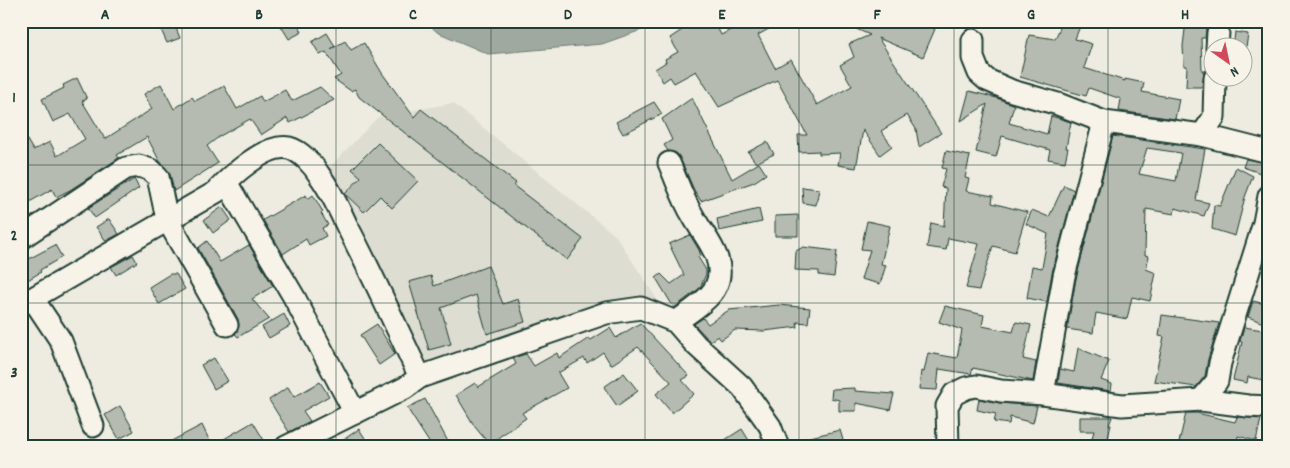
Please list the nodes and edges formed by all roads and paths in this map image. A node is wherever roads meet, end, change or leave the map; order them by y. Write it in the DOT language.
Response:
graph roads {
  1 [pos="973,40"];
  2 [pos="1215,88"];
  3 [pos="1104,122"];
  4 [pos="1202,135"];
  5 [pos="1269,152"];
  6 [pos="670,163"];
  7 [pos="226,182"];
  8 [pos="1269,196"];
  9 [pos="167,219"];
  10 [pos="21,238"];
  11 [pos="27,302"];
  12 [pos="676,322"];
  13 [pos="227,325"];
  14 [pos="420,377"];
  15 [pos="1043,394"];
  16 [pos="1202,400"];
  17 [pos="1269,407"];
  18 [pos="354,413"];
  19 [pos="93,426"];
  20 [pos="286,447"];
  21 [pos="778,447"];
  22 [pos="948,447"];
  1 -- 3 [label="street"];
  2 -- 4 [label="street"];
  3 -- 4 [label="street"];
  3 -- 15 [label="street"];
  4 -- 5 [label="street"];
  6 -- 12 [label="street"];
  7 -- 9 [label="street"];
  7 -- 14 [label="street"];
  7 -- 18 [label="street"];
  8 -- 16 [label="street"];
  9 -- 10 [label="street"];
  9 -- 11 [label="street"];
  9 -- 13 [label="street"];
  11 -- 19 [label="street"];
  12 -- 14 [label="street"];
  12 -- 21 [label="street"];
  14 -- 18 [label="street"];
  15 -- 16 [label="street"];
  15 -- 22 [label="street"];
  16 -- 17 [label="street"];
  18 -- 20 [label="street"];
}
